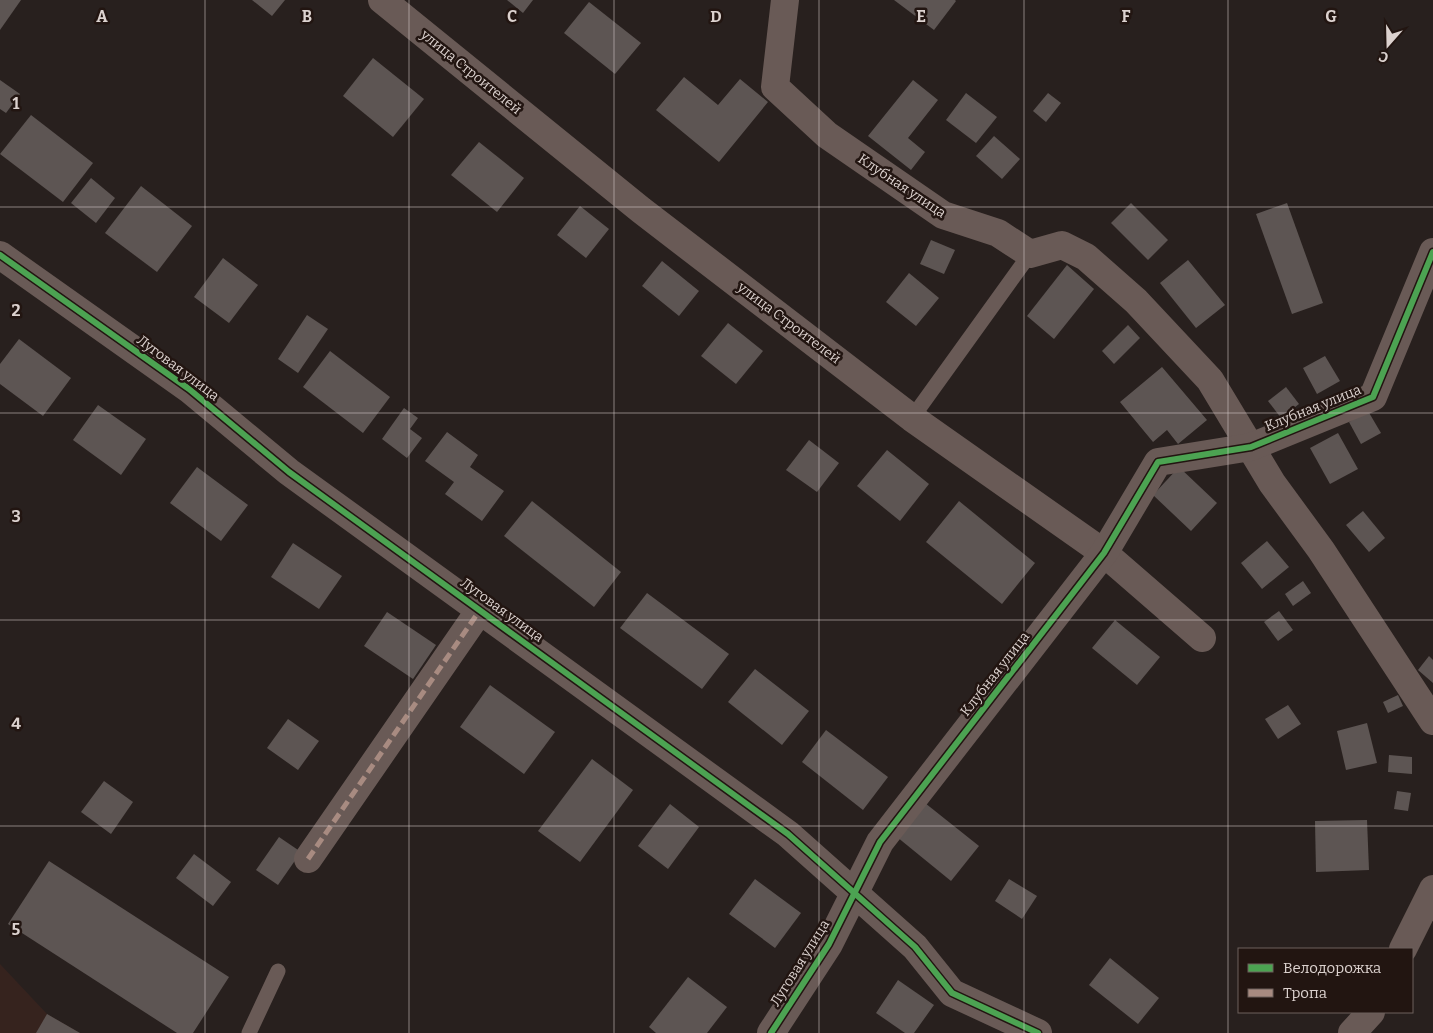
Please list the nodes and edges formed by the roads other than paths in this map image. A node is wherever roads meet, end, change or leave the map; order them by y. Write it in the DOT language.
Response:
graph roads {
  1 [pos="382,0"];
  2 [pos="785,0"];
  3 [pos="1433,252"];
  4 [pos="1030,254"];
  5 [pos="0,255"];
  6 [pos="912,418"];
  7 [pos="1250,447"];
  8 [pos="1104,552"];
  9 [pos="480,610"];
  10 [pos="1202,638"];
  11 [pos="1433,721"];
  12 [pos="308,859"];
  13 [pos="1433,889"];
  14 [pos="854,893"];
  15 [pos="1404,948"];
  16 [pos="278,971"];
  17 [pos="1370,1013"];
  18 [pos="249,1033"];
  19 [pos="771,1033"];
  20 [pos="1038,1033"];
  21 [pos="1352,1033"];
  1 -- 6 [label="street, улица Строителей"];
  2 -- 4 [label="street, Клубная улица"];
  3 -- 7 [label="street, Клубная улица"];
  4 -- 6 [label="lane"];
  4 -- 7 [label="street"];
  5 -- 9 [label="street, Луговая улица"];
  6 -- 8 [label="street, улица Строителей"];
  7 -- 8 [label="street, Клубная улица"];
  7 -- 11 [label="street"];
  8 -- 10 [label="street, улица Строителей"];
  8 -- 14 [label="street, Клубная улица"];
  9 -- 12 [label="street"];
  9 -- 14 [label="street, Луговая улица"];
  13 -- 15 [label="street"];
  14 -- 19 [label="street, Луговая улица"];
  14 -- 20 [label="street"];
  16 -- 18 [label="lane"];
  17 -- 21 [label="street"];
}
